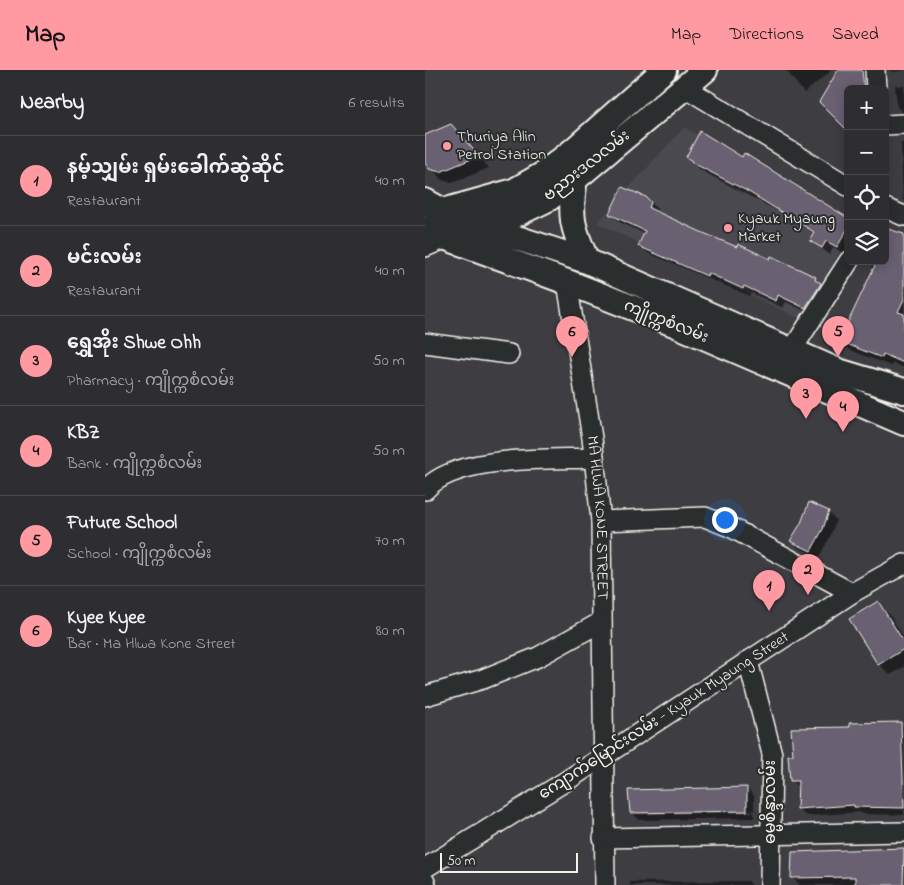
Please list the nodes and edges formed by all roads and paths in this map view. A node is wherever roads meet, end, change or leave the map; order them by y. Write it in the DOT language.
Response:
graph roads {
  1 [pos="665,70"];
  2 [pos="705,70"];
  3 [pos="875,70"];
  4 [pos="876,85"];
  5 [pos="685,88"];
  6 [pos="904,124"];
  7 [pos="889,125"];
  8 [pos="575,179"];
  9 [pos="844,184"];
  10 [pos="431,209"];
  11 [pos="889,210"];
  12 [pos="904,216"];
  13 [pos="480,226"];
  14 [pos="430,240"];
  15 [pos="587,261"];
  16 [pos="846,265"];
  17 [pos="567,282"];
  18 [pos="425,343"];
  19 [pos="791,350"];
  20 [pos="509,354"];
  21 [pos="904,392"];
  22 [pos="904,423"];
  23 [pos="594,458"];
  24 [pos="425,490"];
  25 [pos="601,521"];
  26 [pos="904,564"];
  27 [pos="852,593"];
  28 [pos="601,622"];
  29 [pos="748,661"];
  30 [pos="425,696"];
  31 [pos="604,755"];
  32 [pos="904,832"];
  33 [pos="771,833"];
  34 [pos="603,838"];
  35 [pos="425,868"];
  36 [pos="605,885"];
  37 [pos="770,885"];
  1 -- 10 [label="main road, ဗညားဒလလမ်း"];
  2 -- 5 [label="main road, ဗညားဒလလမ်း"];
  3 -- 4 [label="street"];
  5 -- 8 [label="main road, ဗညားဒလလမ်း"];
  5 -- 9 [label="street"];
  6 -- 7 [label="street"];
  8 -- 13 [label="main road, ဗညားဒလလမ်း"];
  8 -- 15 [label="main road"];
  10 -- 13 [label="main road, ကျိုက္ကစံလမ်း"];
  11 -- 12 [label="street"];
  13 -- 14 [label="main road, ဗညားဒလလမ်း"];
  13 -- 15 [label="main road, ကျိုက္ကစံလမ်း"];
  14 -- 17 [label="main road, ကျိုက္ကစံလမ်း"];
  15 -- 19 [label="main road, ကျိုက္ကစံလမ်း"];
  16 -- 19 [label="street"];
  17 -- 22 [label="main road, ကျိုက္ကစံလမ်း"];
  17 -- 23 [label="street, MA HLWA KONE STREET"];
  18 -- 20 [label="street"];
  19 -- 21 [label="main road, ကျိုက္ကစံလမ်း"];
  23 -- 24 [label="street"];
  23 -- 25 [label="street, MA HLWA KONE STREET"];
  25 -- 27 [label="street"];
  25 -- 28 [label="street, MA HLWA KONE STREET"];
  26 -- 27 [label="street, ကျောက်မြောင်းလမ်း - Kyauk Myaung Street"];
  27 -- 29 [label="street, ကျောက်မြောင်းလမ်း - Kyauk Myaung Street"];
  28 -- 30 [label="street"];
  28 -- 31 [label="street, MA HLWA KONE STREET"];
  29 -- 31 [label="street, ကျောက်မြောင်းလမ်း - Kyauk Myaung Street"];
  29 -- 33 [label="street, ဓမ္မစိန္ဒာလမ်း"];
  31 -- 34 [label="street, MA HLWA KONE STREET"];
  31 -- 35 [label="street, ကျောက်မြောင်းလမ်း - Kyauk Myaung Street"];
  32 -- 33 [label="street"];
  33 -- 34 [label="street"];
  33 -- 37 [label="street, ဓမ္မစိန္ဒာလမ်း"];
  34 -- 36 [label="street, MA HLWA KONE STREET"];
}
